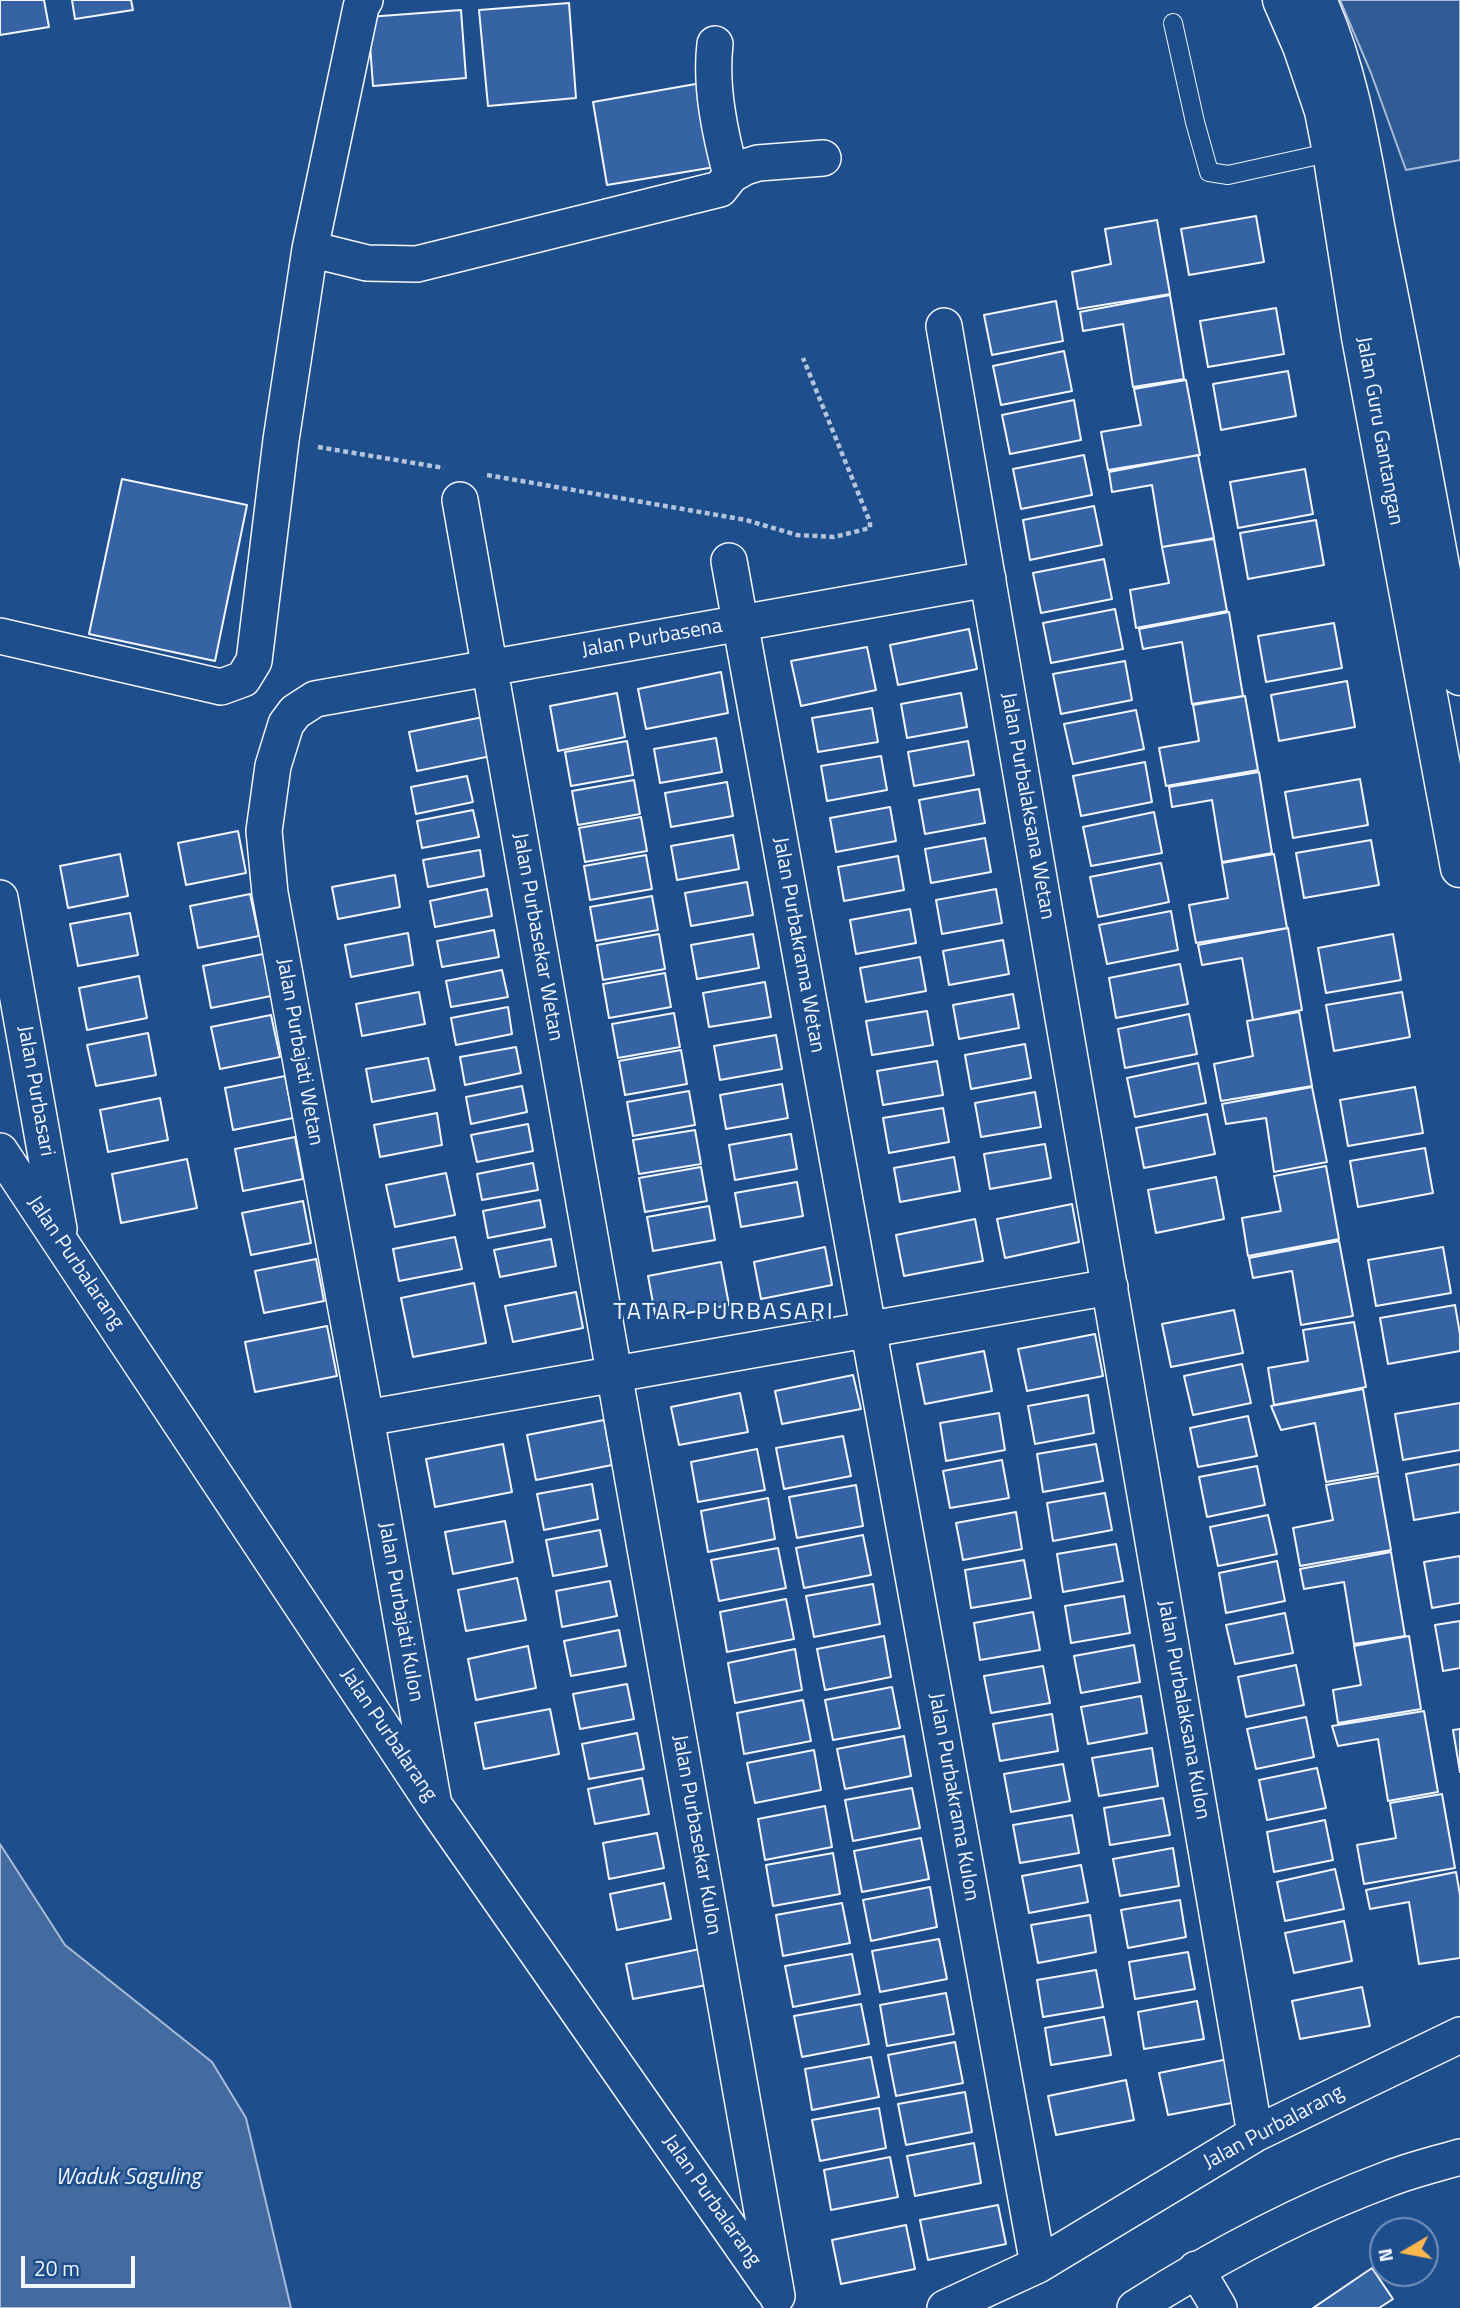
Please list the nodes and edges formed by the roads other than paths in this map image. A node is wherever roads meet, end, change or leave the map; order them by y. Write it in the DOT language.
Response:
graph roads {
  1 [pos="365,0"];
  2 [pos="1282,0"];
  3 [pos="1317,0"];
  4 [pos="1173,23"];
  5 [pos="715,44"];
  6 [pos="1332,152"];
  7 [pos="823,158"];
  8 [pos="731,175"];
  9 [pos="310,250"];
  10 [pos="944,326"];
  11 [pos="460,500"];
  12 [pos="729,561"];
  13 [pos="988,579"];
  14 [pos="740,623"];
  15 [pos="0,636"];
  16 [pos="490,668"];
  17 [pos="1460,676"];
  18 [pos="315,699"];
  19 [pos="1460,868"];
  20 [pos="0,898"];
  21 [pos="0,1151"];
  22 [pos="62,1243"];
  23 [pos="1110,1287"];
  24 [pos="868,1329"];
  25 [pos="614,1374"];
  26 [pos="366,1418"];
  27 [pos="434,1805"];
  28 [pos="1460,2035"];
  29 [pos="1255,2134"];
  30 [pos="1460,2157"];
  31 [pos="1038,2265"];
  32 [pos="1196,2269"];
  33 [pos="784,2302"];
  34 [pos="945,2308"];
  35 [pos="1135,2308"];
  36 [pos="1219,2308"];
  1 -- 9 [label="street"];
  2 -- 6 [label="street, Jalan Guru Gantangan"];
  3 -- 17 [label="street, Jalan Guru Gantangan"];
  4 -- 6 [label="lane"];
  5 -- 8 [label="street"];
  6 -- 19 [label="street, Jalan Guru Gantangan"];
  7 -- 8 [label="street"];
  8 -- 9 [label="street"];
  9 -- 15 [label="street"];
  10 -- 13 [label="street, Jalan Purbalaksana Wetan"];
  11 -- 16 [label="street, Jalan Purbasekar Wetan"];
  12 -- 14 [label="street, Jalan Purbakrama Wetan"];
  13 -- 14 [label="street, Jalan Purbasena"];
  13 -- 23 [label="street, Jalan Purbalaksana Wetan"];
  14 -- 16 [label="street, Jalan Purbasena"];
  14 -- 24 [label="street, Jalan Purbakrama Wetan"];
  16 -- 18 [label="street, Jalan Purbasena"];
  16 -- 25 [label="street, Jalan Purbasekar Wetan"];
  18 -- 26 [label="street, Jalan Purbajati Wetan"];
  20 -- 22 [label="street, Jalan Purbasari"];
  21 -- 22 [label="street, Jalan Purbalarang"];
  22 -- 27 [label="street, Jalan Purbalarang"];
  23 -- 24 [label="street"];
  23 -- 29 [label="street, Jalan Purbalaksana Kulon"];
  24 -- 25 [label="street"];
  24 -- 31 [label="street, Jalan Purbakrama Kulon"];
  25 -- 26 [label="street"];
  25 -- 33 [label="street, Jalan Purbasekar Kulon"];
  26 -- 27 [label="street, Jalan Purbajati Kulon"];
  27 -- 33 [label="street, Jalan Purbalarang"];
  28 -- 29 [label="street, Jalan Purbalarang"];
  29 -- 31 [label="street, Jalan Purbalarang"];
  30 -- 32 [label="street"];
  31 -- 34 [label="street, Jalan Purbalarang"];
  32 -- 35 [label="street"];
  32 -- 36 [label="street"];
}
